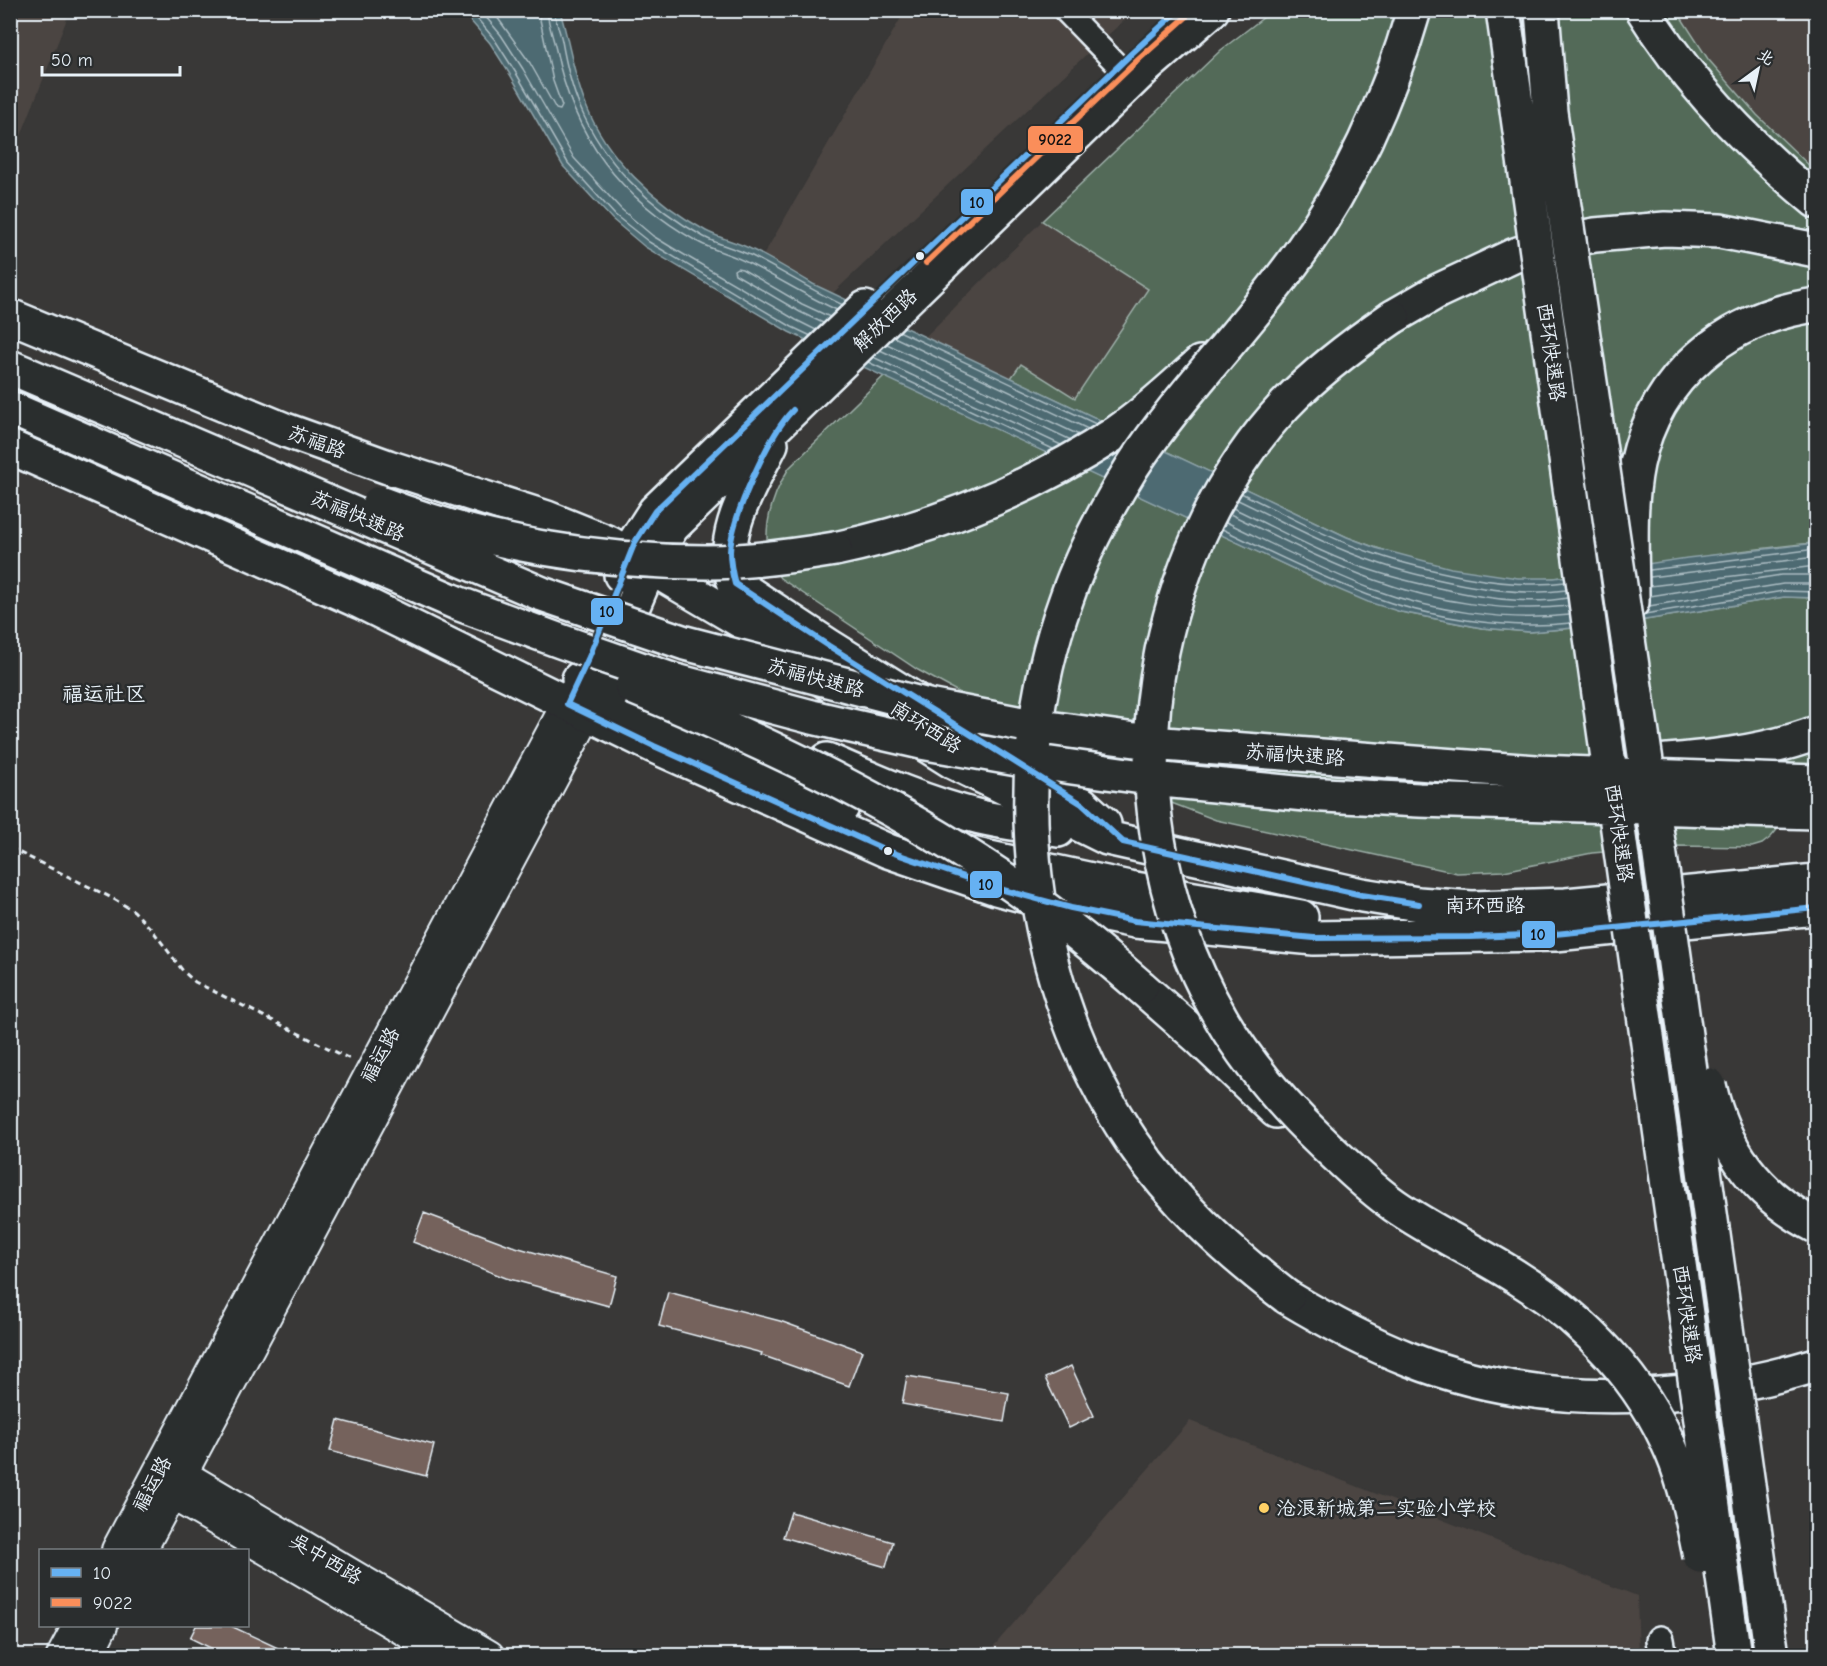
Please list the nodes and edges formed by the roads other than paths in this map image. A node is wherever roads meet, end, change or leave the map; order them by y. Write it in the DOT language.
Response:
graph roads {
  1 [pos="1064,10"];
  2 [pos="1180,10"];
  3 [pos="1212,10"];
  4 [pos="1414,10"];
  5 [pos="1503,10"];
  6 [pos="1542,10"];
  7 [pos="1643,10"];
  8 [pos="1125,74"];
  9 [pos="1816,201"];
  10 [pos="1816,250"];
  11 [pos="1816,305"];
  12 [pos="10,316"];
  13 [pos="1249,316"];
  14 [pos="10,347"];
  15 [pos="826,362"];
  16 [pos="10,367"];
  17 [pos="10,408"];
  18 [pos="782,420"];
  19 [pos="10,447"];
  20 [pos="301,534"];
  21 [pos="639,560"];
  22 [pos="1631,664"];
  23 [pos="588,684"];
  24 [pos="1816,733"];
  25 [pos="1536,772"];
  26 [pos="1816,782"];
  27 [pos="1809,812"];
  28 [pos="1115,840"];
  29 [pos="1659,849"];
  30 [pos="1816,881"];
  31 [pos="1816,908"];
  32 [pos="1392,1204"];
  33 [pos="1816,1226"];
  34 [pos="1816,1365"];
  35 [pos="167,1478"];
  36 [pos="118,1549"];
  37 [pos="142,1549"];
  38 [pos="1709,1601"];
  39 [pos="77,1627"];
  40 [pos="102,1627"];
  41 [pos="62,1656"];
  42 [pos="87,1656"];
  43 [pos="448,1656"];
  44 [pos="489,1656"];
  45 [pos="1718,1656"];
  46 [pos="1725,1656"];
  47 [pos="1734,1656"];
  48 [pos="1772,1656"];
  1 -- 8 [label="street"];
  2 -- 8 [label="main road, 解放西路"];
  3 -- 8 [label="main road, 解放西路"];
  4 -- 13 [label="main road, bridge"];
  5 -- 47 [label="main road, 西环快速路, bridge"];
  6 -- 22 [label="main road, 西环快速路, bridge"];
  7 -- 9 [label="main road"];
  8 -- 15 [label="main road, 解放西路"];
  10 -- 32 [label="main road, bridge"];
  11 -- 22 [label="main road, bridge"];
  12 -- 21 [label="main road, 苏福路"];
  13 -- 14 [label="main road, bridge"];
  13 -- 34 [label="main road, bridge"];
  15 -- 18 [label="main road, 解放西路"];
  15 -- 21 [label="main road, 解放西路"];
  16 -- 25 [label="main road, 苏福快速路, bridge"];
  17 -- 20 [label="main road, 苏福快速路, bridge"];
  18 -- 21 [label="main road, 解放西路"];
  18 -- 28 [label="main road"];
  19 -- 23 [label="main road"];
  20 -- 27 [label="main road, 苏福快速路, bridge"];
  20 -- 32 [label="main road, bridge"];
  21 -- 23 [label="main road, 福运路"];
  21 -- 28 [label="main road, 南环西路"];
  22 -- 29 [label="main road, 西环快速路, bridge"];
  23 -- 28 [label="main road"];
  23 -- 31 [label="main road, 南环西路"];
  23 -- 35 [label="main road, 福运路"];
  24 -- 25 [label="main road, bridge"];
  25 -- 26 [label="main road, 苏福快速路, bridge"];
  28 -- 30 [label="main road, 南环西路"];
  29 -- 33 [label="main road, bridge"];
  29 -- 48 [label="main road, 西环快速路, bridge"];
  32 -- 38 [label="main road, bridge"];
  35 -- 36 [label="main road, 福运路"];
  35 -- 37 [label="main road, 福运路"];
  35 -- 43 [label="main road, 吴中西路"];
  35 -- 44 [label="main road, 吴中西路"];
  38 -- 45 [label="main road"];
  38 -- 46 [label="main road"];
  39 -- 41 [label="main road"];
  40 -- 42 [label="main road"];
}
